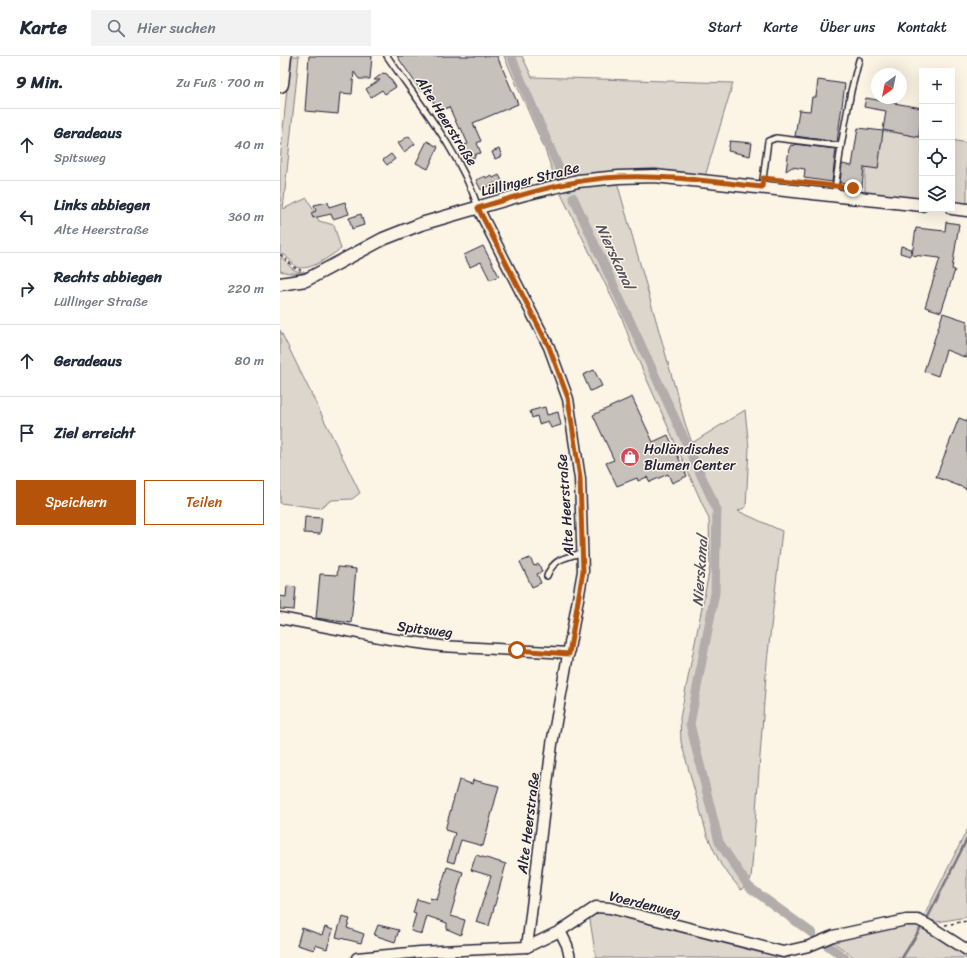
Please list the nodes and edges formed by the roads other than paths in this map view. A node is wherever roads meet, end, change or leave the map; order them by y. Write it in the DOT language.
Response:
graph roads {
  1 [pos="283,56"];
  2 [pos="387,56"];
  3 [pos="859,60"];
  4 [pos="280,84"];
  5 [pos="841,146"];
  6 [pos="762,187"];
  7 [pos="834,196"];
  8 [pos="919,205"];
  9 [pos="478,208"];
  10 [pos="955,208"];
  11 [pos="967,210"];
  12 [pos="280,284"];
  13 [pos="583,553"];
  14 [pos="547,576"];
  15 [pos="280,618"];
  16 [pos="569,654"];
  17 [pos="560,931"];
  18 [pos="527,947"];
  19 [pos="967,950"];
  20 [pos="357,958"];
  21 [pos="570,958"];
  1 -- 4 [label="main road"];
  2 -- 9 [label="lane, Alte Heerstraße"];
  3 -- 5 [label="lane"];
  5 -- 6 [label="lane"];
  5 -- 7 [label="lane"];
  6 -- 7 [label="street, Lüllinger Straße"];
  6 -- 9 [label="street, Lüllinger Straße"];
  7 -- 8 [label="street, Lüllinger Straße"];
  9 -- 12 [label="street, Lüllinger Straße"];
  9 -- 13 [label="street, Alte Heerstraße"];
  10 -- 11 [label="street"];
  13 -- 14 [label="lane"];
  13 -- 16 [label="street, Alte Heerstraße"];
  15 -- 16 [label="street, Spitsweg"];
  16 -- 18 [label="street, Alte Heerstraße"];
  17 -- 18 [label="street, Voerdenweg"];
  17 -- 19 [label="street, Voerdenweg"];
  17 -- 21 [label="street"];
  18 -- 20 [label="street, Voerdenweg"];
}
